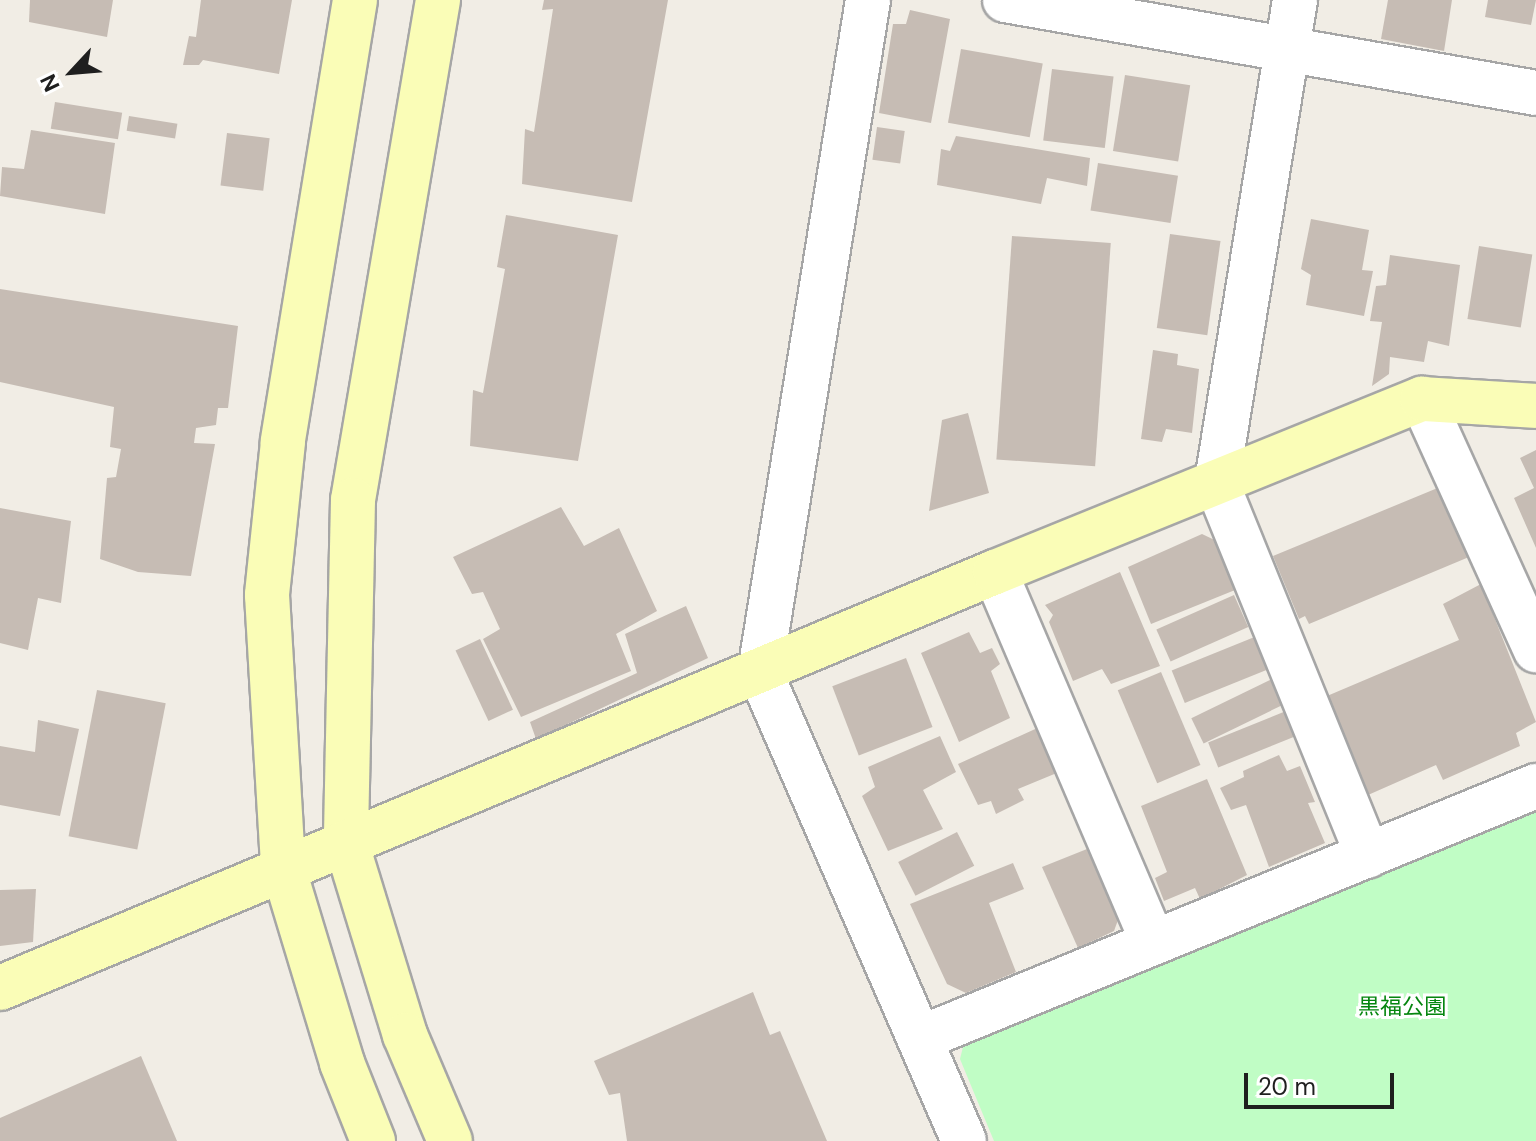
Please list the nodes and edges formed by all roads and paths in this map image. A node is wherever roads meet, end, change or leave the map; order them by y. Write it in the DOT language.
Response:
graph roads {
  1 [pos="355,0"];
  2 [pos="438,0"];
  3 [pos="868,0"];
  4 [pos="1005,0"];
  5 [pos="1295,0"];
  6 [pos="1286,47"];
  7 [pos="1536,93"];
  8 [pos="1422,399"];
  9 [pos="1536,406"];
  10 [pos="1217,484"];
  11 [pos="995,572"];
  12 [pos="1536,650"];
  13 [pos="760,672"];
  14 [pos="1536,786"];
  15 [pos="346,842"];
  16 [pos="1368,855"];
  17 [pos="283,867"];
  18 [pos="1153,943"];
  19 [pos="0,988"];
  20 [pos="921,1038"];
  21 [pos="373,1141"];
  22 [pos="450,1141"];
  23 [pos="964,1141"];
  1 -- 17 [label="street"];
  2 -- 15 [label="street"];
  3 -- 13 [label="street"];
  4 -- 6 [label="street"];
  5 -- 6 [label="street"];
  6 -- 7 [label="street"];
  6 -- 10 [label="street"];
  8 -- 9 [label="street"];
  8 -- 10 [label="street"];
  8 -- 12 [label="street"];
  10 -- 11 [label="street"];
  10 -- 16 [label="street"];
  11 -- 13 [label="street"];
  11 -- 18 [label="street"];
  13 -- 15 [label="street"];
  13 -- 20 [label="street"];
  14 -- 16 [label="street"];
  15 -- 17 [label="street"];
  15 -- 22 [label="street"];
  16 -- 18 [label="street"];
  17 -- 19 [label="street"];
  17 -- 21 [label="street"];
  18 -- 20 [label="street"];
  20 -- 23 [label="street"];
}
